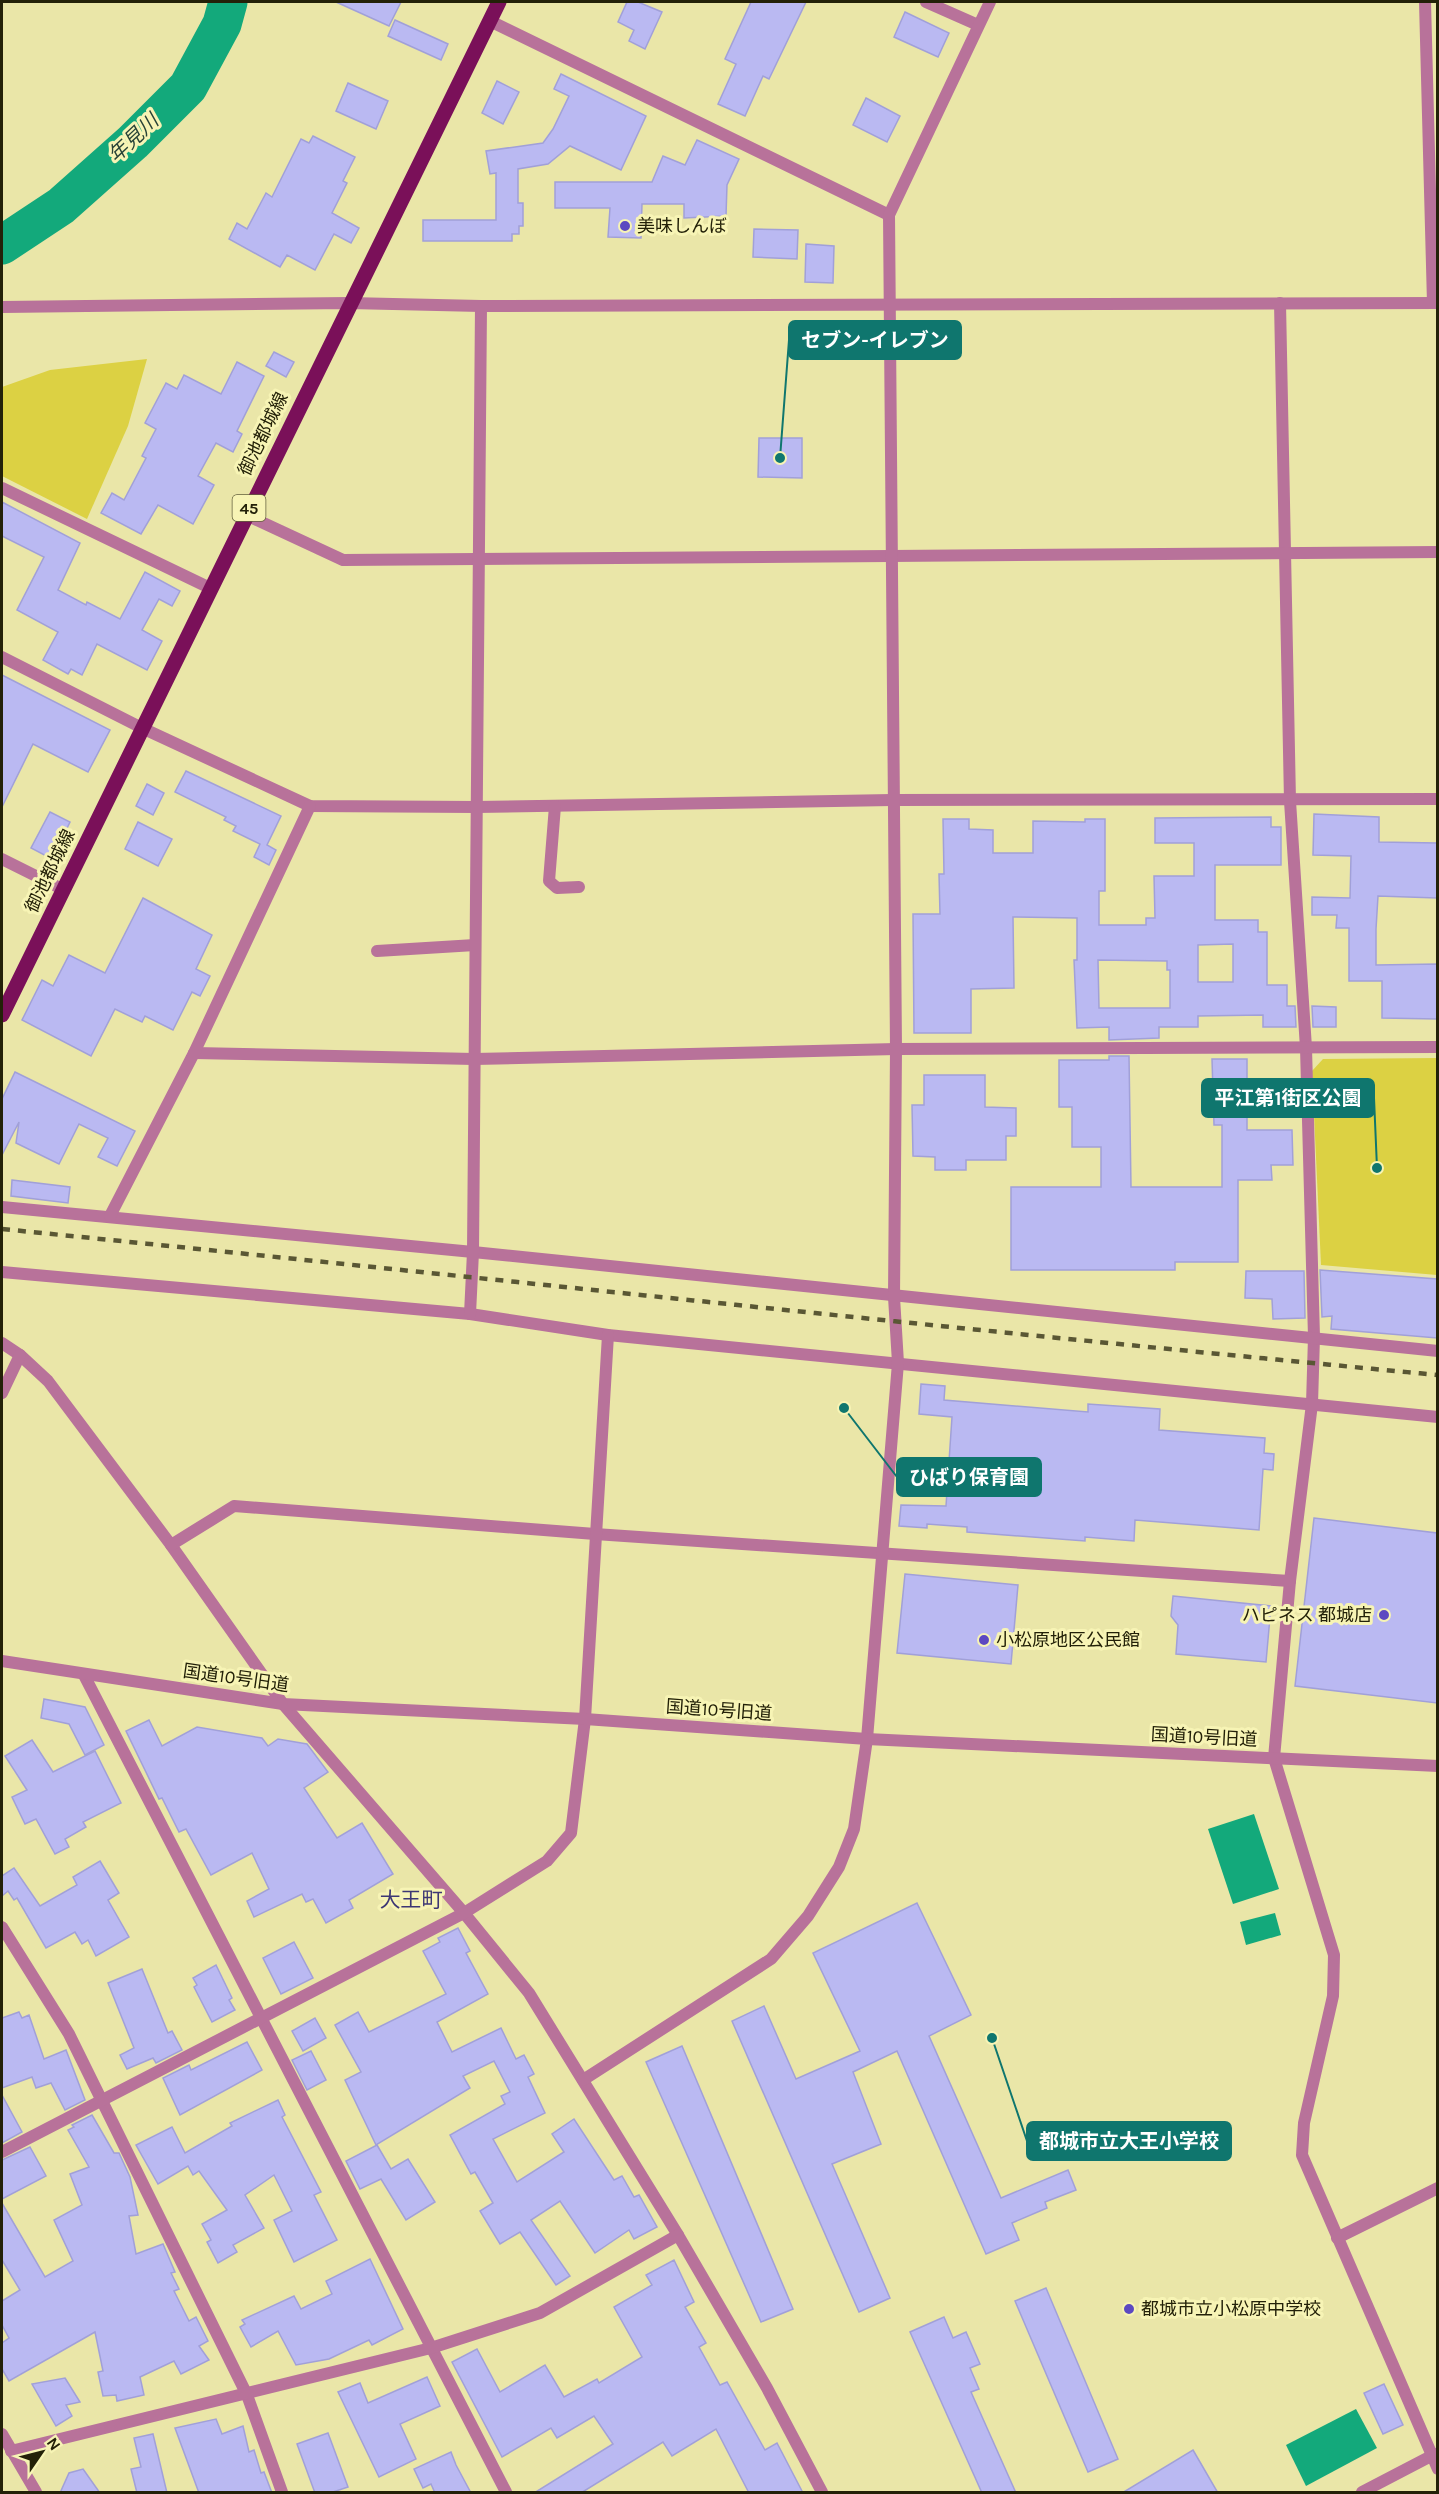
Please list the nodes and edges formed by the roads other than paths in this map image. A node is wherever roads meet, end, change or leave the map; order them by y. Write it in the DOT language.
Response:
graph roads {
  1 [pos="499,2"];
  2 [pos="926,2"];
  3 [pos="990,2"];
  4 [pos="1425,2"];
  5 [pos="490,21"];
  6 [pos="978,25"];
  7 [pos="889,215"];
  8 [pos="349,303"];
  9 [pos="888,303"];
  10 [pos="1280,303"];
  11 [pos="1435,303"];
  12 [pos="481,306"];
  13 [pos="2,307"];
  14 [pos="2,488"];
  15 [pos="246,515"];
  16 [pos="1437,552"];
  17 [pos="1287,554"];
  18 [pos="892,555"];
  19 [pos="477,558"];
  20 [pos="210,588"];
  21 [pos="2,657"];
  22 [pos="142,728"];
  23 [pos="1437,799"];
  24 [pos="892,800"];
  25 [pos="1290,801"];
  26 [pos="310,806"];
  27 [pos="555,806"];
  28 [pos="476,807"];
  29 [pos="2,859"];
  30 [pos="579,887"];
  31 [pos="62,889"];
  32 [pos="475,945"];
  33 [pos="377,951"];
  34 [pos="2,1014"];
  35 [pos="1437,1047"];
  36 [pos="1306,1048"];
  37 [pos="896,1049"];
  38 [pos="194,1053"];
  39 [pos="474,1059"];
  40 [pos="2,1207"];
  41 [pos="110,1216"];
  42 [pos="473,1252"];
  43 [pos="2,1272"];
  44 [pos="894,1297"];
  45 [pos="470,1314"];
  46 [pos="608,1335"];
  47 [pos="1314,1337"];
  48 [pos="2,1342"];
  49 [pos="1437,1351"];
  50 [pos="20,1355"];
  51 [pos="898,1364"];
  52 [pos="2,1393"];
  53 [pos="1311,1404"];
  54 [pos="1437,1417"];
  55 [pos="595,1534"];
  56 [pos="171,1545"];
  57 [pos="884,1554"];
  58 [pos="1290,1581"];
  59 [pos="2,1661"];
  60 [pos="84,1675"];
  61 [pos="283,1704"];
  62 [pos="585,1719"];
  63 [pos="867,1739"];
  64 [pos="1274,1758"];
  65 [pos="1437,1766"];
  66 [pos="464,1913"];
  67 [pos="2,1927"];
  68 [pos="261,2019"];
  69 [pos="583,2080"];
  70 [pos="101,2101"];
  71 [pos="2,2152"];
  72 [pos="1437,2188"];
  73 [pos="678,2235"];
  74 [pos="1337,2238"];
  75 [pos="431,2348"];
  76 [pos="247,2395"];
  77 [pos="2,2434"];
  78 [pos="11,2451"];
  79 [pos="1434,2454"];
  80 [pos="1437,2469"];
  81 [pos="36,2493"];
  82 [pos="282,2493"];
  83 [pos="506,2493"];
  84 [pos="822,2493"];
  85 [pos="1362,2493"];
  1 -- 5 [label="main road, 御池都城線 / 45"];
  2 -- 6 [label="street"];
  3 -- 6 [label="street"];
  4 -- 11 [label="street"];
  5 -- 7 [label="street"];
  5 -- 8 [label="main road, 御池都城線 / 45"];
  6 -- 7 [label="street"];
  7 -- 9 [label="street"];
  8 -- 12 [label="street"];
  8 -- 13 [label="street"];
  8 -- 15 [label="main road, 御池都城線 / 45"];
  9 -- 10 [label="street"];
  9 -- 12 [label="street"];
  9 -- 18 [label="street"];
  10 -- 11 [label="street"];
  10 -- 17 [label="street"];
  12 -- 19 [label="street"];
  14 -- 20 [label="street"];
  15 -- 19 [label="street"];
  15 -- 20 [label="main road, 御池都城線 / 45"];
  16 -- 17 [label="street"];
  17 -- 18 [label="street"];
  17 -- 25 [label="street"];
  18 -- 19 [label="street"];
  18 -- 24 [label="street"];
  19 -- 28 [label="street"];
  20 -- 22 [label="main road, 御池都城線 / 45"];
  21 -- 22 [label="street"];
  22 -- 26 [label="street"];
  22 -- 31 [label="main road, 御池都城線 / 45"];
  23 -- 25 [label="street"];
  24 -- 25 [label="street"];
  24 -- 27 [label="street"];
  24 -- 37 [label="street"];
  25 -- 36 [label="street"];
  26 -- 28 [label="street"];
  26 -- 38 [label="street"];
  27 -- 28 [label="street"];
  27 -- 30 [label="street"];
  28 -- 32 [label="street"];
  29 -- 31 [label="street"];
  31 -- 34 [label="main road, 御池都城線 / 45"];
  32 -- 33 [label="street"];
  32 -- 39 [label="street"];
  35 -- 36 [label="street"];
  36 -- 37 [label="street"];
  36 -- 47 [label="street"];
  37 -- 39 [label="street"];
  37 -- 44 [label="street"];
  38 -- 39 [label="street"];
  38 -- 41 [label="street"];
  39 -- 42 [label="street"];
  40 -- 41 [label="street"];
  41 -- 42 [label="street"];
  42 -- 44 [label="street"];
  42 -- 45 [label="street"];
  43 -- 45 [label="street"];
  44 -- 47 [label="street"];
  44 -- 51 [label="street"];
  45 -- 46 [label="street"];
  46 -- 51 [label="street"];
  46 -- 55 [label="street"];
  47 -- 49 [label="street"];
  47 -- 53 [label="street"];
  48 -- 50 [label="street"];
  50 -- 52 [label="street"];
  50 -- 56 [label="street"];
  51 -- 53 [label="street"];
  51 -- 57 [label="street"];
  53 -- 54 [label="street"];
  53 -- 58 [label="street"];
  55 -- 56 [label="street"];
  55 -- 57 [label="street"];
  55 -- 62 [label="street"];
  56 -- 61 [label="street"];
  57 -- 58 [label="street"];
  57 -- 63 [label="street"];
  58 -- 64 [label="street"];
  59 -- 60 [label="street, 国道10号旧道"];
  60 -- 61 [label="street, 国道10号旧道"];
  60 -- 68 [label="street"];
  61 -- 62 [label="street, 国道10号旧道"];
  61 -- 66 [label="street"];
  62 -- 63 [label="street, 国道10号旧道"];
  62 -- 66 [label="street"];
  63 -- 64 [label="street, 国道10号旧道"];
  63 -- 69 [label="street"];
  64 -- 65 [label="street, 国道10号旧道"];
  64 -- 74 [label="street"];
  66 -- 68 [label="street"];
  66 -- 69 [label="street"];
  67 -- 70 [label="street"];
  68 -- 70 [label="street"];
  68 -- 75 [label="street"];
  69 -- 73 [label="street"];
  70 -- 71 [label="street"];
  70 -- 76 [label="street"];
  72 -- 74 [label="street"];
  73 -- 75 [label="street"];
  73 -- 84 [label="street"];
  74 -- 79 [label="street"];
  75 -- 76 [label="street"];
  75 -- 83 [label="street"];
  76 -- 78 [label="street"];
  76 -- 82 [label="street"];
  77 -- 78 [label="street"];
  78 -- 81 [label="street"];
  79 -- 80 [label="street"];
  79 -- 85 [label="street"];
}
